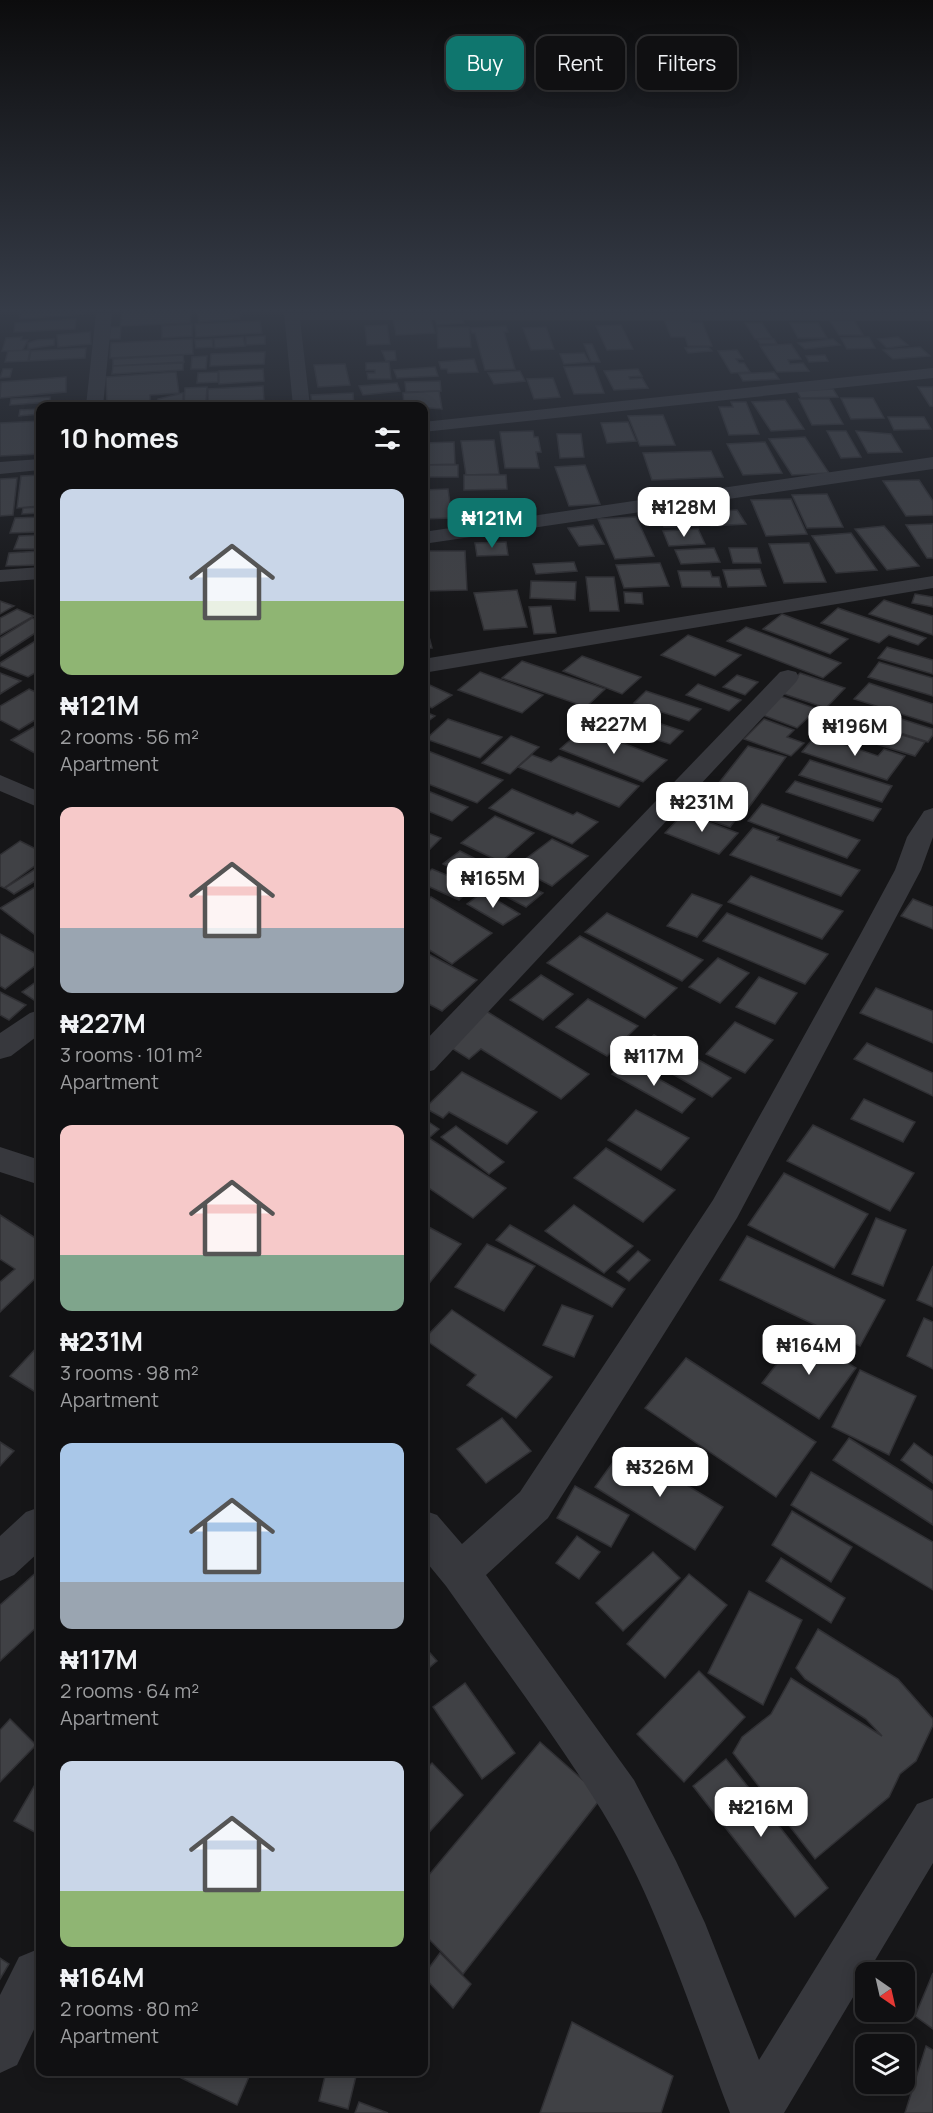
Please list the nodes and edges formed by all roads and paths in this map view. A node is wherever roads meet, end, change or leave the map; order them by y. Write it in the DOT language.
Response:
graph roads {
  1 [pos="568,412"];
  2 [pos="428,426"];
  3 [pos="933,463"];
  4 [pos="36,465"];
  5 [pos="0,468"];
  6 [pos="428,537"];
  7 [pos="36,573"];
  8 [pos="4,576"];
  9 [pos="933,582"];
  10 [pos="36,588"];
  11 [pos="428,665"];
  12 [pos="789,677"];
  13 [pos="0,782"];
  14 [pos="36,799"];
  15 [pos="933,816"];
  16 [pos="36,1023"];
  17 [pos="0,1048"];
  18 [pos="428,1057"];
  19 [pos="0,1159"];
  20 [pos="36,1172"];
  21 [pos="36,1529"];
  22 [pos="428,1534"];
  23 [pos="0,1562"];
  24 [pos="460,1572"];
  25 [pos="933,1820"];
  26 [pos="36,1974"];
  27 [pos="0,2048"];
  28 [pos="755,2113"];
  1 -- 2 [label="street"];
  3 -- 6 [label="street"];
  4 -- 5 [label="street"];
  7 -- 8 [label="street"];
  8 -- 10 [label="street"];
  9 -- 11 [label="street"];
  12 -- 18 [label="street"];
  13 -- 14 [label="street"];
  15 -- 24 [label="street"];
  16 -- 17 [label="street"];
  19 -- 20 [label="street"];
  21 -- 23 [label="street"];
  22 -- 24 [label="street"];
  24 -- 28 [label="street"];
  25 -- 28 [label="street"];
  26 -- 27 [label="street"];
}
